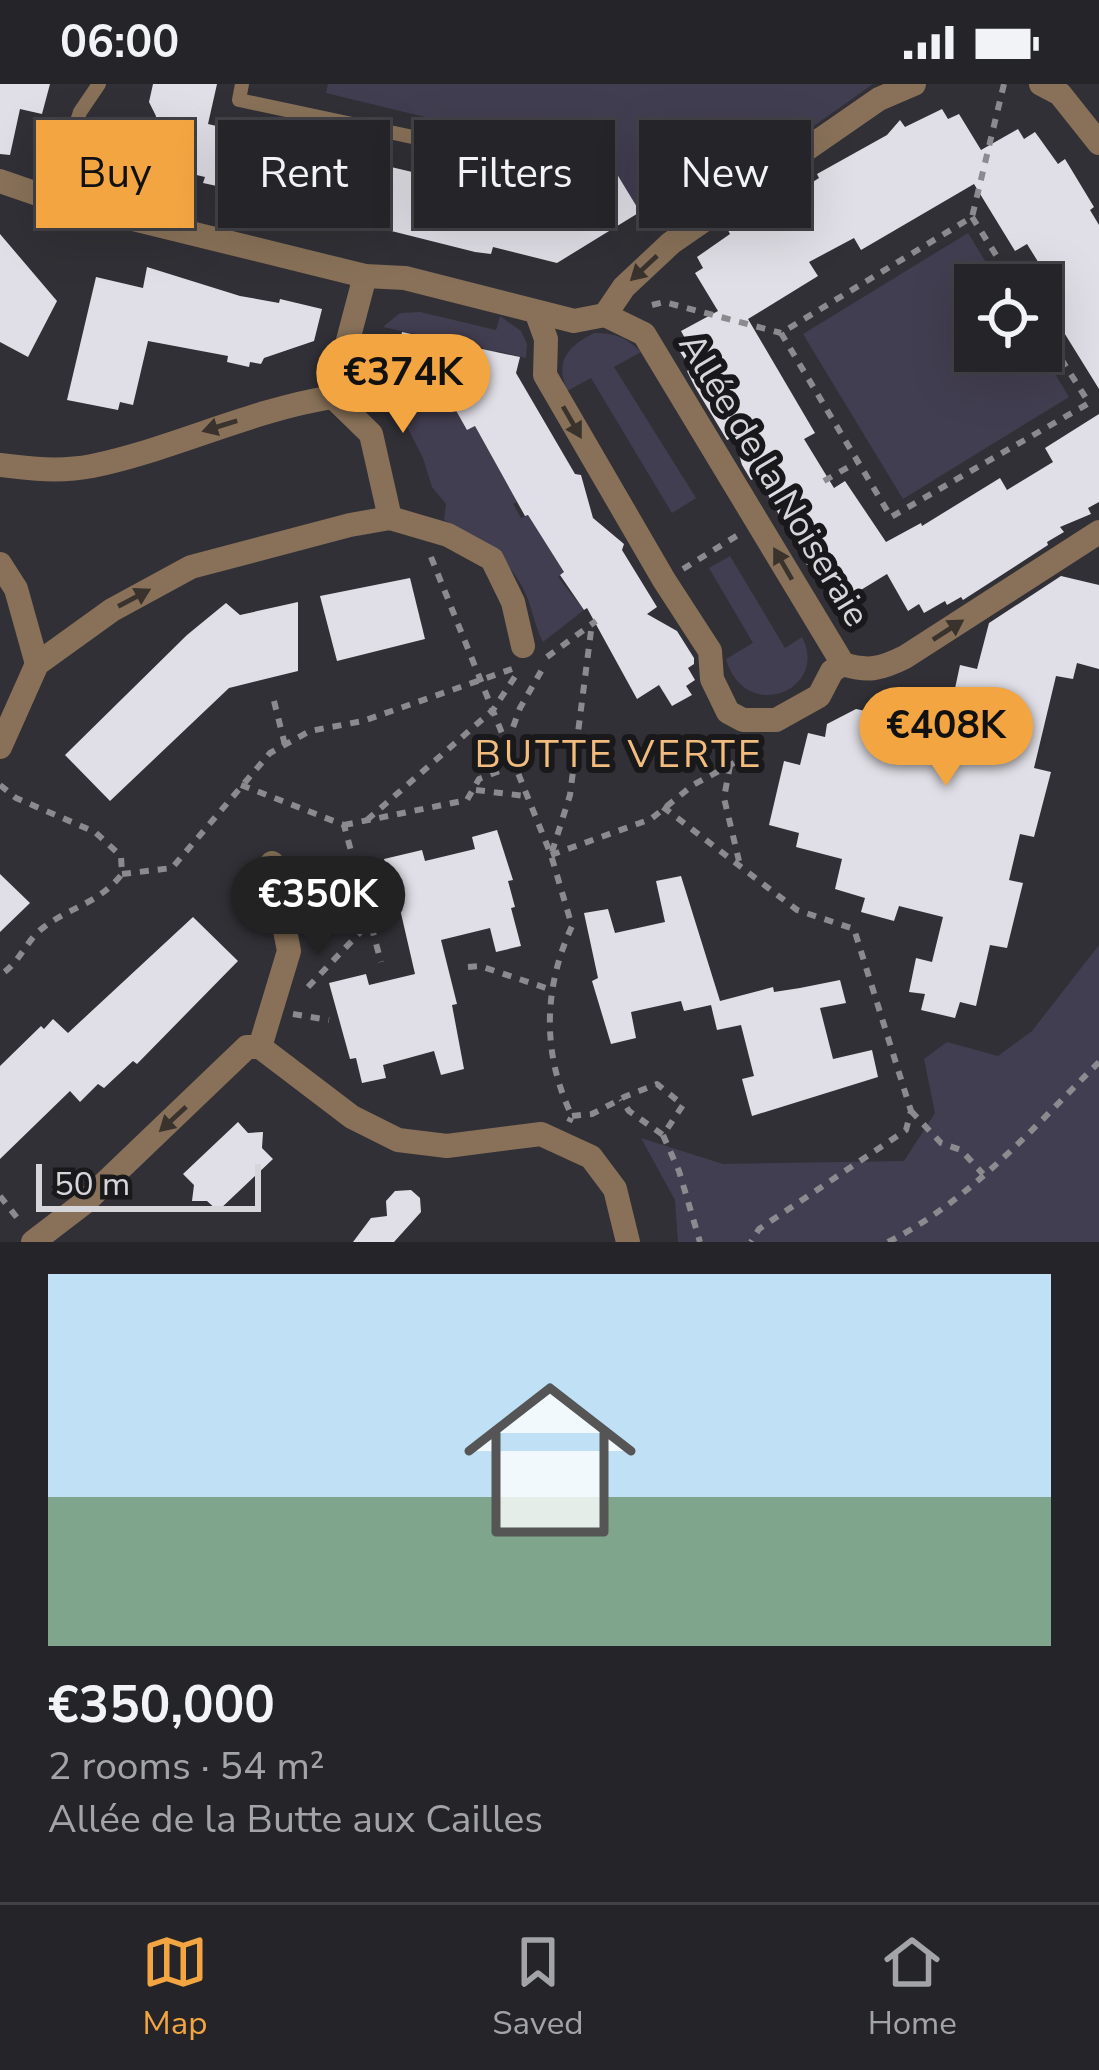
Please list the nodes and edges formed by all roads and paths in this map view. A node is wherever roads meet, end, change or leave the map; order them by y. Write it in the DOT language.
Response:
graph roads {
  1 [pos="99,84"];
  2 [pos="242,84"];
  3 [pos="914,84"];
  4 [pos="1041,84"];
  5 [pos="1004,85"];
  6 [pos="77,120"];
  7 [pos="414,137"];
  8 [pos="1099,143"];
  9 [pos="0,181"];
  10 [pos="36,193"];
  11 [pos="972,217"];
  12 [pos="170,228"];
  13 [pos="1002,264"];
  14 [pos="365,276"];
  15 [pos="652,305"];
  16 [pos="536,314"];
  17 [pos="605,315"];
  18 [pos="781,333"];
  19 [pos="1062,360"];
  20 [pos="333,397"];
  21 [pos="857,461"];
  22 [pos="0,465"];
  23 [pos="824,481"];
  24 [pos="390,518"];
  25 [pos="759,522"];
  26 [pos="418,526"];
  27 [pos="1099,532"];
  28 [pos="0,564"];
  29 [pos="664,580"];
  30 [pos="555,654"];
  31 [pos="523,656"];
  32 [pos="37,664"];
  33 [pos="843,664"];
  34 [pos="481,678"];
  35 [pos="274,701"];
  36 [pos="493,710"];
  37 [pos="507,744"];
  38 [pos="285,746"];
  39 [pos="0,747"];
  40 [pos="515,765"];
  41 [pos="0,785"];
  42 [pos="241,785"];
  43 [pos="473,789"];
  44 [pos="525,796"];
  45 [pos="663,807"];
  46 [pos="367,820"];
  47 [pos="344,825"];
  48 [pos="551,855"];
  49 [pos="739,862"];
  50 [pos="272,863"];
  51 [pos="122,874"];
  52 [pos="370,922"];
  53 [pos="381,962"];
  54 [pos="468,968"];
  55 [pos="0,976"];
  56 [pos="549,989"];
  57 [pos="272,1010"];
  58 [pos="260,1047"];
  59 [pos="1099,1063"];
  60 [pos="621,1099"];
  61 [pos="910,1111"];
  62 [pos="572,1116"];
  63 [pos="663,1135"];
  64 [pos="560,1143"];
  65 [pos="983,1174"];
  66 [pos="33,1242"];
  67 [pos="628,1242"];
  68 [pos="700,1242"];
  69 [pos="751,1242"];
  70 [pos="888,1242"];
  1 -- 6 [label="lane"];
  2 -- 7 [label="lane"];
  3 -- 17 [label="street, one-way"];
  4 -- 8 [label="street"];
  5 -- 11 [label="path"];
  9 -- 10 [label="street"];
  11 -- 13 [label="path"];
  11 -- 18 [label="path"];
  12 -- 14 [label="street"];
  14 -- 16 [label="street"];
  14 -- 20 [label="street"];
  15 -- 18 [label="path"];
  16 -- 17 [label="street"];
  16 -- 29 [label="street, Allée de la Noiseraie, one-way"];
  17 -- 25 [label="street, Allée de la Noiseraie"];
  18 -- 21 [label="path"];
  19 -- 21 [label="path"];
  20 -- 22 [label="street, one-way"];
  20 -- 24 [label="street"];
  21 -- 23 [label="path"];
  24 -- 26 [label="street"];
  32 -- 24 [label="street, one-way"];
  25 -- 29 [label="path"];
  33 -- 25 [label="street, Allée de la Noiseraie, one-way"];
  26 -- 31 [label="street"];
  26 -- 34 [label="path"];
  33 -- 27 [label="street, Allée de la Noiseraie, one-way"];
  28 -- 32 [label="street"];
  29 -- 33 [label="street, Allée de la Noiseraie"];
  30 -- 31 [label="path"];
  30 -- 37 [label="path"];
  30 -- 48 [label="path"];
  31 -- 34 [label="path"];
  31 -- 36 [label="path"];
  32 -- 39 [label="street"];
  34 -- 36 [label="path"];
  34 -- 38 [label="path"];
  35 -- 38 [label="path"];
  36 -- 37 [label="path"];
  36 -- 46 [label="path"];
  37 -- 40 [label="path"];
  38 -- 42 [label="path"];
  40 -- 43 [label="path"];
  40 -- 48 [label="path"];
  41 -- 51 [label="path"];
  42 -- 47 [label="path"];
  42 -- 51 [label="path"];
  43 -- 44 [label="path"];
  43 -- 46 [label="path"];
  45 -- 48 [label="path"];
  45 -- 49 [label="path"];
  45 -- 49 [label="path"];
  46 -- 47 [label="path"];
  47 -- 52 [label="path"];
  48 -- 56 [label="path"];
  49 -- 61 [label="path"];
  50 -- 57 [label="street"];
  51 -- 55 [label="path"];
  52 -- 53 [label="path"];
  52 -- 57 [label="path"];
  54 -- 56 [label="path"];
  56 -- 62 [label="path"];
  57 -- 58 [label="street"];
  58 -- 64 [label="street"];
  58 -- 66 [label="street, one-way"];
  59 -- 65 [label="path"];
  60 -- 62 [label="path"];
  60 -- 63 [label="path"];
  60 -- 63 [label="path"];
  61 -- 65 [label="path"];
  61 -- 69 [label="path"];
  62 -- 64 [label="path"];
  63 -- 68 [label="path"];
  64 -- 67 [label="street"];
  65 -- 70 [label="path"];
}
